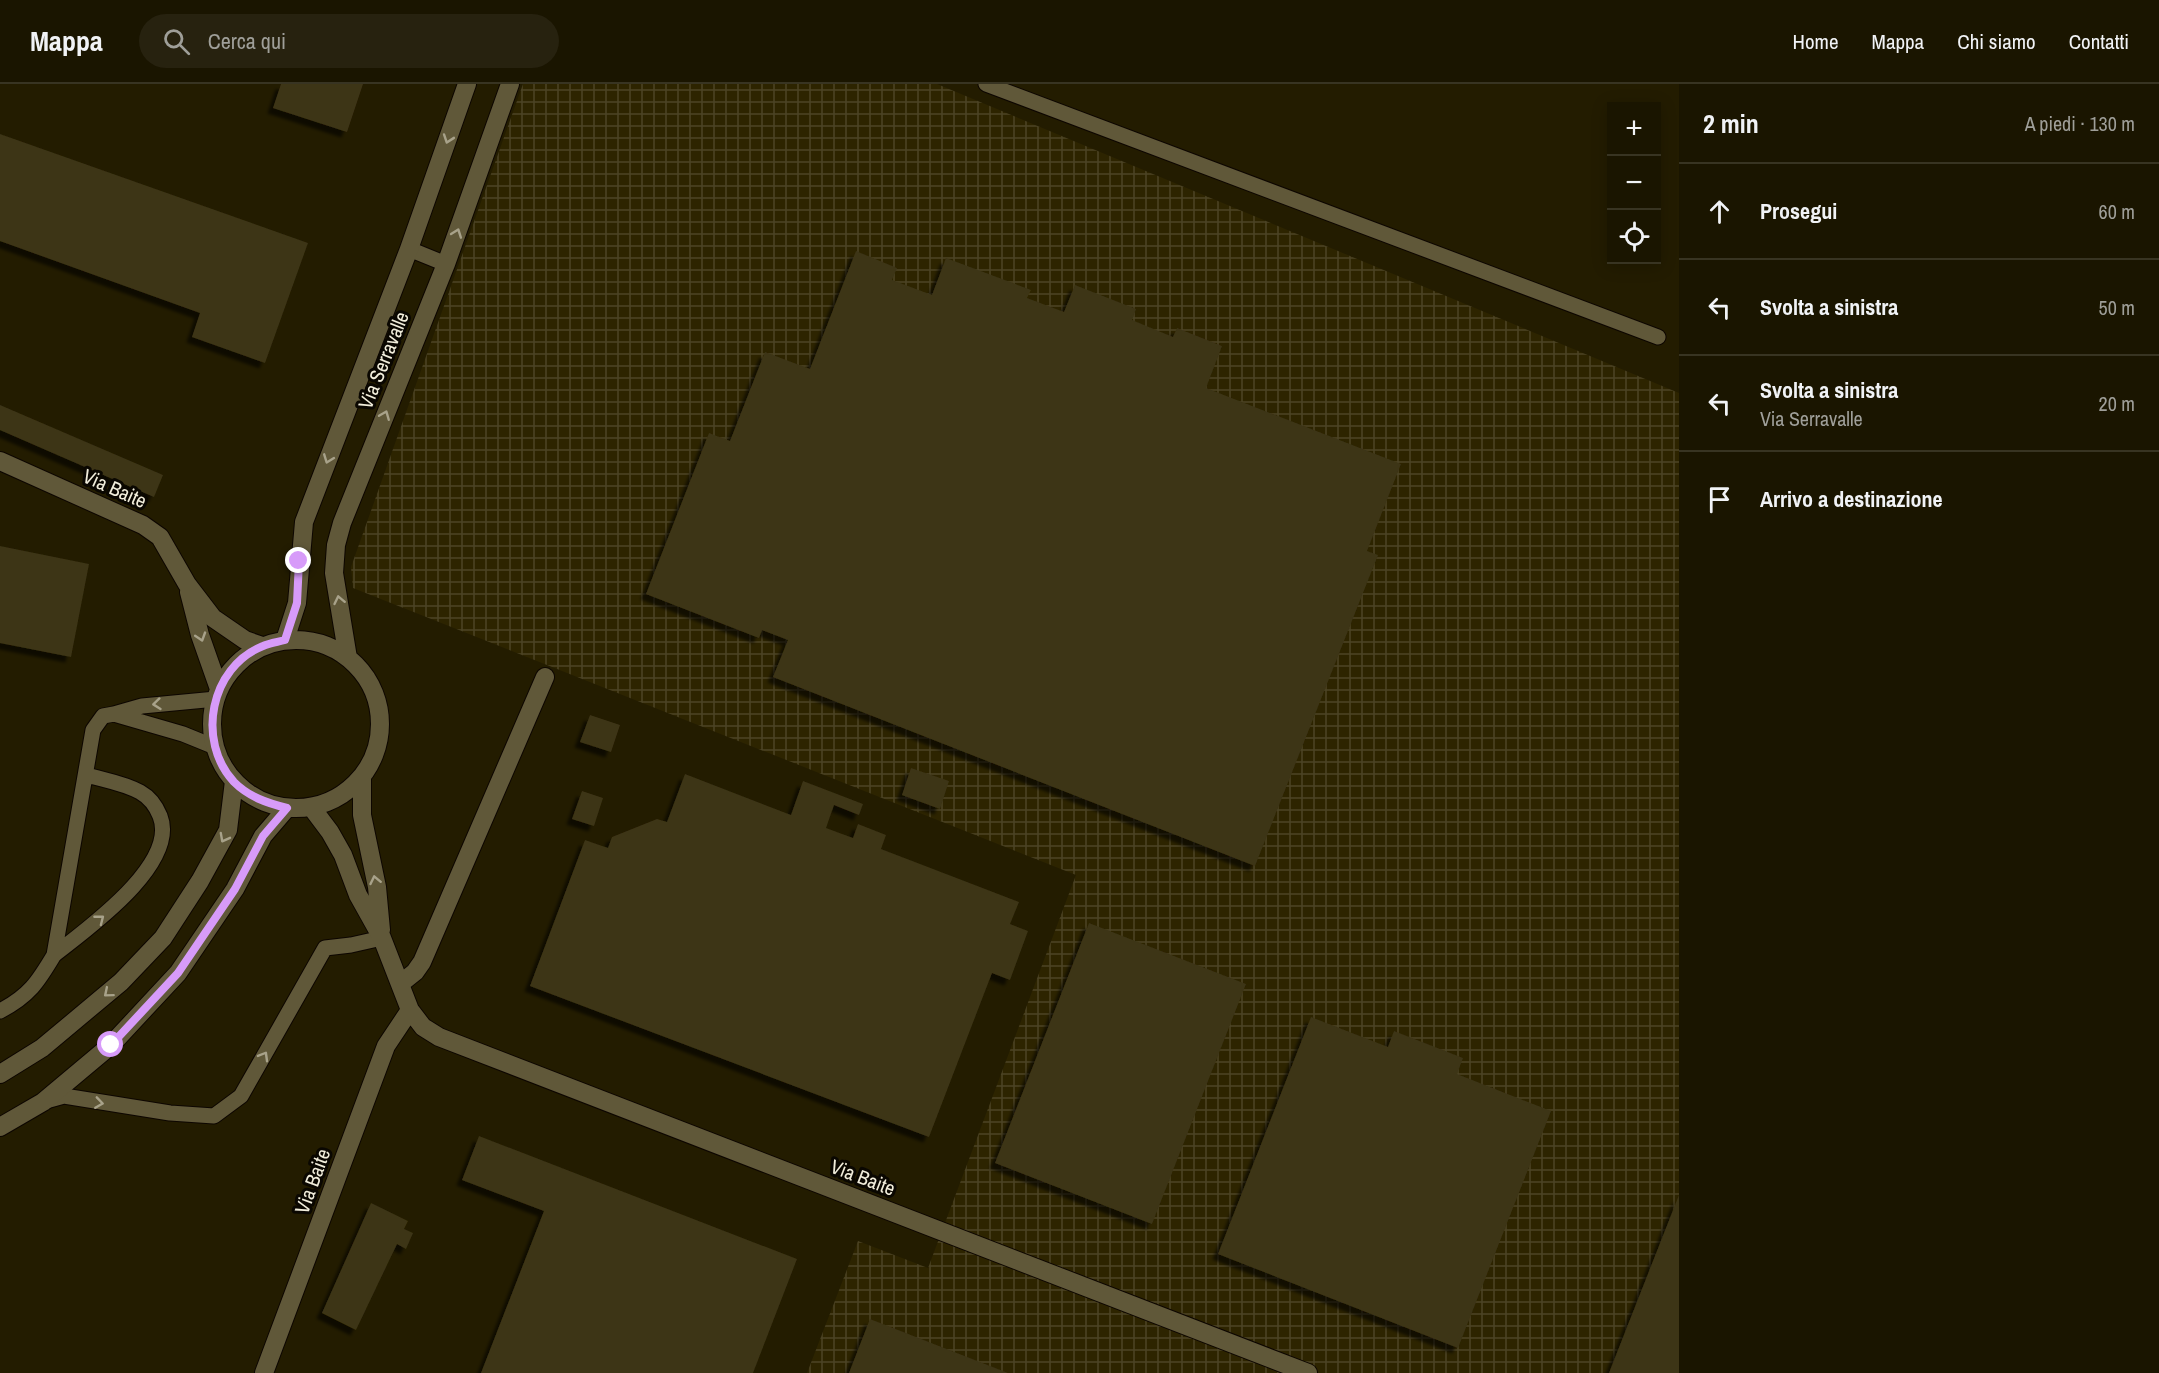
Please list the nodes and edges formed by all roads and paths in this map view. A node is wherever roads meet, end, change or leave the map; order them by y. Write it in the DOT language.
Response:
graph roads {
  1 [pos="467,84"];
  2 [pos="510,84"];
  3 [pos="986,84"];
  4 [pos="409,249"];
  5 [pos="446,264"];
  6 [pos="1658,337"];
  7 [pos="0,461"];
  8 [pos="187,584"];
  9 [pos="285,640"];
  10 [pos="262,646"];
  11 [pos="348,658"];
  12 [pos="545,677"];
  13 [pos="217,694"];
  14 [pos="114,714"];
  15 [pos="215,747"];
  16 [pos="87,776"];
  17 [pos="362,777"];
  18 [pos="234,781"];
  19 [pos="287,808"];
  20 [pos="312,808"];
  21 [pos="382,938"];
  22 [pos="54,955"];
  23 [pos="400,984"];
  24 [pos="410,1010"];
  25 [pos="0,1011"];
  26 [pos="0,1074"];
  27 [pos="43,1102"];
  28 [pos="0,1127"];
  29 [pos="264,1373"];
  30 [pos="1308,1373"];
  1 -- 4 [label="street, Via Serravalle, one-way"];
  5 -- 2 [label="street, Via Serravalle, one-way"];
  3 -- 6 [label="lane"];
  4 -- 5 [label="lane"];
  4 -- 9 [label="street, Via Serravalle, one-way"];
  11 -- 5 [label="street, Via Serravalle, one-way"];
  7 -- 8 [label="street, Via Baite"];
  8 -- 10 [label="street, Via Baite"];
  8 -- 13 [label="street, Via Baite, one-way"];
  9 -- 10 [label="street"];
  9 -- 11 [label="street"];
  10 -- 13 [label="street"];
  11 -- 17 [label="street"];
  12 -- 23 [label="street"];
  13 -- 14 [label="lane, one-way"];
  13 -- 15 [label="street"];
  14 -- 15 [label="lane"];
  14 -- 16 [label="lane"];
  15 -- 18 [label="street"];
  16 -- 22 [label="lane"];
  22 -- 16 [label="lane, one-way"];
  17 -- 20 [label="street"];
  21 -- 17 [label="street, Via Baite, one-way"];
  18 -- 19 [label="street"];
  18 -- 26 [label="street, one-way"];
  19 -- 20 [label="street"];
  19 -- 27 [label="street"];
  20 -- 21 [label="street, Via Baite"];
  21 -- 23 [label="street, Via Baite"];
  27 -- 21 [label="lane, one-way"];
  22 -- 25 [label="lane"];
  23 -- 24 [label="street, Via Baite"];
  24 -- 29 [label="street, Via Baite"];
  24 -- 30 [label="street, Via Baite"];
  27 -- 28 [label="street"];
}
